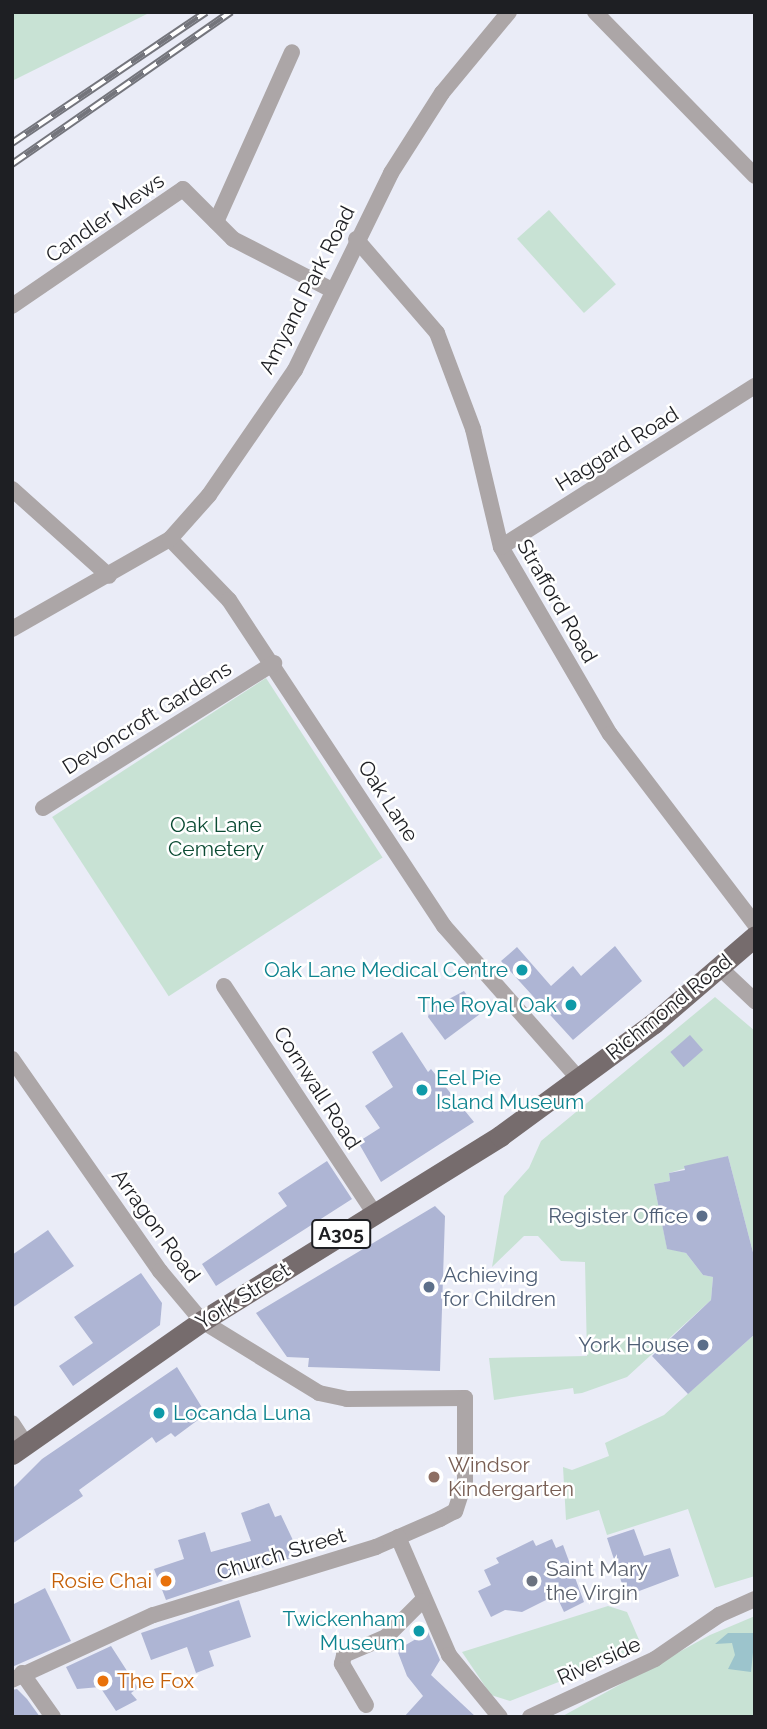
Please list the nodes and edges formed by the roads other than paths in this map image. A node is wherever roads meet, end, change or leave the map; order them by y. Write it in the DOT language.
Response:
graph roads {
  1 [pos="509,12"];
  2 [pos="595,12"];
  3 [pos="292,52"];
  4 [pos="755,176"];
  5 [pos="216,222"];
  6 [pos="356,239"];
  7 [pos="332,290"];
  8 [pos="12,306"];
  9 [pos="755,386"];
  10 [pos="12,489"];
  11 [pos="170,539"];
  12 [pos="501,547"];
  13 [pos="108,576"];
  14 [pos="12,629"];
  15 [pos="274,663"];
  16 [pos="43,808"];
  17 [pos="755,924"];
  18 [pos="755,936"];
  19 [pos="719,967"];
  20 [pos="224,986"];
  21 [pos="755,1001"];
  22 [pos="12,1059"];
  23 [pos="579,1079"];
  24 [pos="480,1149"];
  25 [pos="374,1213"];
  26 [pos="202,1321"];
  27 [pos="465,1398"];
  28 [pos="12,1423"];
  29 [pos="19,1448"];
  30 [pos="398,1536"];
  31 [pos="755,1599"];
  32 [pos="422,1601"];
  33 [pos="17,1676"];
  34 [pos="366,1705"];
  35 [pos="53,1717"];
  36 [pos="500,1717"];
  37 [pos="530,1717"];
  1 -- 6 [label="street, Amyand Park Road"];
  2 -- 4 [label="street"];
  3 -- 5 [label="street"];
  5 -- 7 [label="street, Candler Mews"];
  5 -- 8 [label="street, Candler Mews"];
  6 -- 7 [label="street, Amyand Park Road"];
  6 -- 12 [label="street, Strafford Road"];
  7 -- 11 [label="street, Amyand Park Road"];
  9 -- 12 [label="street, Haggard Road"];
  10 -- 13 [label="street"];
  11 -- 13 [label="street, Amyand Park Road"];
  11 -- 15 [label="street, Oak Lane"];
  12 -- 17 [label="street, Strafford Road"];
  13 -- 14 [label="street, Amyand Park Road"];
  15 -- 16 [label="street, Devoncroft Gardens"];
  15 -- 23 [label="street, Oak Lane"];
  18 -- 19 [label="main road, Richmond Road / A305"];
  19 -- 21 [label="street"];
  19 -- 23 [label="main road, Richmond Road / A305"];
  20 -- 25 [label="street, Cornwall Road"];
  22 -- 26 [label="street, Arragon Road"];
  23 -- 24 [label="main road, Richmond Road / A305"];
  24 -- 25 [label="main road, York Street / A305"];
  25 -- 26 [label="main road, York Street / A305"];
  26 -- 27 [label="street, Arragon Road"];
  26 -- 29 [label="main road, York Street / A305"];
  27 -- 30 [label="street, Church Street"];
  28 -- 29 [label="street"];
  30 -- 32 [label="street"];
  30 -- 33 [label="street, Church Street"];
  31 -- 37 [label="street, Riverside"];
  32 -- 34 [label="street"];
  32 -- 36 [label="street"];
  33 -- 35 [label="street"];
}
